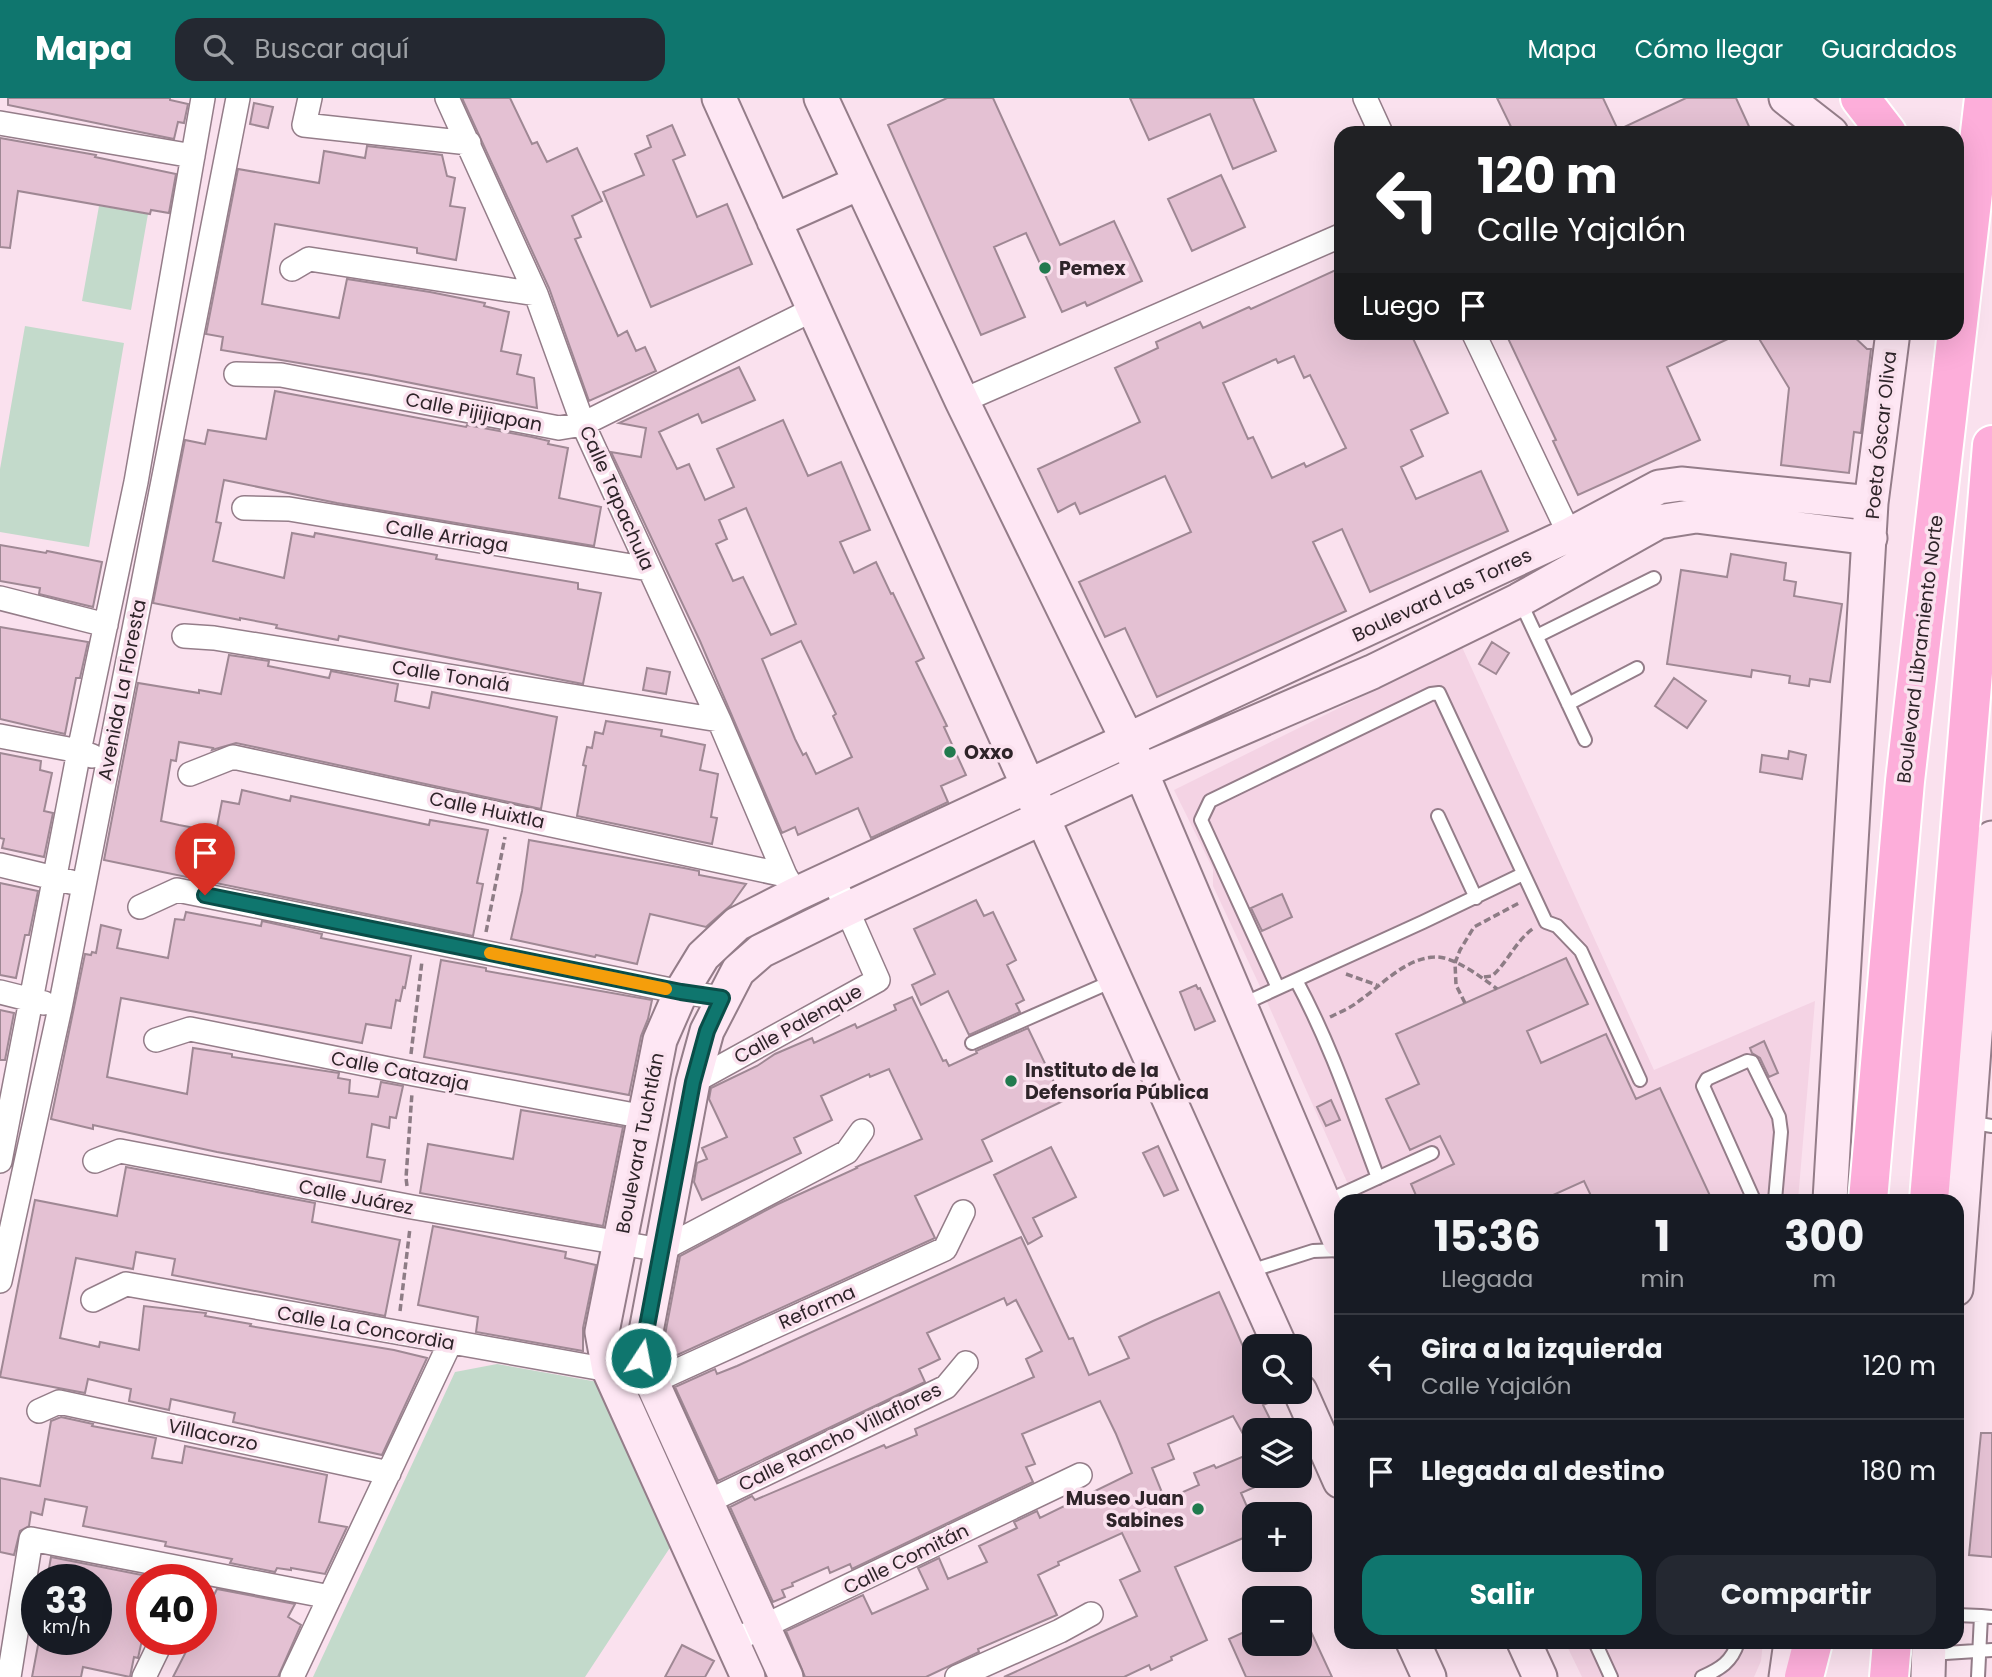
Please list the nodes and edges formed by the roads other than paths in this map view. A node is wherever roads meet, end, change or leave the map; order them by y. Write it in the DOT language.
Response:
graph roads {
  1 [pos="203,98"];
  2 [pos="238,98"];
  3 [pos="310,98"];
  4 [pos="447,98"];
  5 [pos="719,98"];
  6 [pos="821,98"];
  7 [pos="1365,98"];
  8 [pos="1786,98"];
  9 [pos="1860,98"];
  10 [pos="1984,98"];
  11 [pos="0,123"];
  12 [pos="1378,126"];
  13 [pos="1822,126"];
  14 [pos="1882,126"];
  15 [pos="469,143"];
  16 [pos="193,156"];
  17 [pos="859,183"];
  18 [pos="774,221"];
  19 [pos="1334,239"];
  20 [pos="292,269"];
  21 [pos="1964,272"];
  22 [pos="536,294"];
  23 [pos="814,309"];
  24 [pos="1477,340"];
  25 [pos="1891,340"];
  26 [pos="1936,340"];
  27 [pos="1956,340"];
  28 [pos="236,374"];
  29 [pos="962,401"];
  30 [pos="583,424"];
  31 [pos="1992,444"];
  32 [pos="1871,503"];
  33 [pos="1937,506"];
  34 [pos="244,508"];
  35 [pos="1569,535"];
  36 [pos="1870,538"];
  37 [pos="1584,564"];
  38 [pos="649,569"];
  39 [pos="1654,578"];
  40 [pos="0,598"];
  41 [pos="1520,600"];
  42 [pos="106,625"];
  43 [pos="184,636"];
  44 [pos="1537,636"];
  45 [pos="1637,668"];
  46 [pos="1568,704"];
  47 [pos="719,720"];
  48 [pos="0,736"];
  49 [pos="1127,740"];
  50 [pos="1585,740"];
  51 [pos="1966,750"];
  52 [pos="79,751"];
  53 [pos="108,762"];
  54 [pos="1140,772"];
  55 [pos="190,774"];
  56 [pos="1992,784"];
  57 [pos="1028,787"];
  58 [pos="1438,816"];
  59 [pos="1043,818"];
  60 [pos="1992,838"];
  61 [pos="0,865"];
  62 [pos="1523,874"];
  63 [pos="834,878"];
  64 [pos="55,879"];
  65 [pos="85,884"];
  66 [pos="791,884"];
  67 [pos="1476,898"];
  68 [pos="140,907"];
  69 [pos="847,909"];
  70 [pos="1988,915"];
  71 [pos="1115,980"];
  72 [pos="1296,980"];
  73 [pos="1278,988"];
  74 [pos="0,992"];
  75 [pos="681,992"];
  76 [pos="722,998"];
  77 [pos="32,999"];
  78 [pos="1241,1004"];
  79 [pos="60,1008"];
  80 [pos="156,1040"];
  81 [pos="972,1043"];
  82 [pos="1640,1080"];
  83 [pos="693,1082"];
  84 [pos="1874,1112"];
  85 [pos="645,1117"];
  86 [pos="4,1119"];
  87 [pos="1961,1121"];
  88 [pos="862,1131"];
  89 [pos="33,1132"];
  90 [pos="1432,1153"];
  91 [pos="0,1161"];
  92 [pos="94,1161"];
  93 [pos="1378,1178"];
  94 [pos="1343,1194"];
  95 [pos="1751,1194"];
  96 [pos="1775,1194"];
  97 [pos="1830,1194"];
  98 [pos="1842,1194"];
  99 [pos="1868,1194"];
  100 [pos="1931,1194"];
  101 [pos="1959,1194"];
  102 [pos="1334,1198"];
  103 [pos="1325,1202"];
  104 [pos="964,1212"];
  105 [pos="1334,1225"];
  106 [pos="620,1242"];
  107 [pos="3,1250"];
  108 [pos="661,1250"];
  109 [pos="1334,1250"];
  110 [pos="1247,1272"];
  111 [pos="0,1281"];
  112 [pos="93,1300"];
  113 [pos="1275,1334"];
  114 [pos="450,1343"];
  115 [pos="966,1363"];
  116 [pos="609,1370"];
  117 [pos="646,1370"];
  118 [pos="1306,1404"];
  119 [pos="38,1411"];
  120 [pos="1334,1467"];
  121 [pos="389,1473"];
  122 [pos="1080,1475"];
  123 [pos="707,1502"];
  124 [pos="144,1564"];
  125 [pos="217,1579"];
  126 [pos="330,1597"];
  127 [pos="1091,1614"];
  128 [pos="1964,1615"];
  129 [pos="1987,1616"];
  130 [pos="764,1628"];
  131 [pos="732,1642"];
  132 [pos="1416,1649"];
  133 [pos="1527,1649"];
  134 [pos="1598,1649"];
  135 [pos="1735,1649"];
  136 [pos="1790,1649"];
  137 [pos="1810,1649"];
  138 [pos="1891,1649"];
  139 [pos="1986,1650"];
  140 [pos="155,1655"];
  141 [pos="1928,1658"];
  142 [pos="9,1677"];
  143 [pos="144,1677"];
  144 [pos="292,1677"];
  145 [pos="748,1677"];
  146 [pos="786,1677"];
  147 [pos="957,1677"];
  148 [pos="1429,1677"];
  149 [pos="1540,1677"];
  150 [pos="1611,1677"];
  151 [pos="1702,1677"];
  152 [pos="1786,1677"];
  153 [pos="1804,1677"];
  154 [pos="1889,1677"];
  155 [pos="1978,1677"];
  1 -- 16 [label="street, Avenida La Floresta"];
  2 -- 53 [label="street, Avenida La Floresta"];
  3 -- 15 [label="street"];
  4 -- 15 [label="street, Calle Tapachula"];
  5 -- 18 [label="street"];
  6 -- 17 [label="street"];
  7 -- 12 [label="street"];
  8 -- 13 [label="street"];
  9 -- 14 [label="highway"];
  10 -- 21 [label="highway, Boulevard Libramiento Norte"];
  11 -- 16 [label="street"];
  15 -- 22 [label="street, Calle Tapachula"];
  16 -- 42 [label="street, Avenida La Floresta"];
  17 -- 18 [label="street"];
  17 -- 29 [label="street"];
  18 -- 23 [label="street"];
  19 -- 29 [label="street"];
  20 -- 22 [label="street"];
  22 -- 30 [label="street, Calle Tapachula"];
  23 -- 30 [label="street, Calle Pijijiapan"];
  23 -- 57 [label="street"];
  24 -- 35 [label="street"];
  25 -- 32 [label="street, Poeta Óscar Oliva"];
  26 -- 33 [label="highway"];
  27 -- 33 [label="highway, Boulevard Libramiento Norte"];
  28 -- 30 [label="street, Calle Pijijiapan"];
  29 -- 49 [label="street"];
  30 -- 38 [label="street, Calle Tapachula"];
  31 -- 51 [label="highway"];
  32 -- 35 [label="street, Boulevard Las Torres"];
  32 -- 36 [label="street, Poeta Óscar Oliva"];
  33 -- 84 [label="highway, Boulevard Libramiento Norte"];
  34 -- 38 [label="street, Calle Arriaga"];
  35 -- 37 [label="street"];
  35 -- 49 [label="street, Boulevard Las Torres"];
  36 -- 37 [label="street, Boulevard Las Torres"];
  36 -- 97 [label="street, Poeta Óscar Oliva"];
  37 -- 41 [label="street, Boulevard Las Torres"];
  38 -- 47 [label="street, Calle Tapachula"];
  39 -- 44 [label="lane"];
  40 -- 42 [label="street"];
  41 -- 44 [label="lane"];
  41 -- 54 [label="street, Boulevard Las Torres"];
  42 -- 52 [label="street, Avenida La Floresta"];
  43 -- 47 [label="street, Calle Tonalá"];
  44 -- 46 [label="lane"];
  45 -- 46 [label="lane"];
  46 -- 50 [label="lane"];
  47 -- 66 [label="street, Calle Tapachula"];
  48 -- 52 [label="street"];
  49 -- 54 [label="street"];
  49 -- 57 [label="street, Boulevard Las Torres"];
  51 -- 56 [label="highway"];
  51 -- 87 [label="highway"];
  52 -- 53 [label="street"];
  52 -- 64 [label="street, Avenida La Floresta"];
  53 -- 65 [label="street, Avenida La Floresta"];
  54 -- 59 [label="street, Boulevard Las Torres"];
  54 -- 78 [label="street"];
  55 -- 66 [label="street, Calle Huixtla"];
  57 -- 59 [label="street"];
  57 -- 63 [label="street, Boulevard Tuchtlán"];
  58 -- 67 [label="lane"];
  59 -- 69 [label="street, Boulevard Tuchtlán"];
  59 -- 71 [label="street"];
  60 -- 70 [label="street"];
  61 -- 64 [label="street"];
  62 -- 67 [label="lane"];
  62 -- 73 [label="lane"];
  62 -- 82 [label="lane"];
  63 -- 66 [label="street, Boulevard Tuchtlán"];
  63 -- 69 [label="street, Calle Palenque"];
  64 -- 65 [label="street"];
  64 -- 77 [label="street, Avenida La Floresta"];
  65 -- 79 [label="street, Avenida La Floresta"];
  66 -- 75 [label="street, Boulevard Tuchtlán"];
  67 -- 72 [label="lane"];
  68 -- 75 [label="street"];
  69 -- 76 [label="street, Boulevard Tuchtlán"];
  69 -- 83 [label="street, Calle Palenque"];
  70 -- 87 [label="street"];
  71 -- 81 [label="lane"];
  71 -- 110 [label="street"];
  72 -- 73 [label="lane"];
  72 -- 93 [label="lane"];
  73 -- 78 [label="lane"];
  74 -- 77 [label="street"];
  75 -- 76 [label="street"];
  75 -- 85 [label="street, Boulevard Tuchtlán"];
  76 -- 83 [label="street, Boulevard Tuchtlán"];
  77 -- 79 [label="street"];
  77 -- 86 [label="street, Avenida La Floresta"];
  78 -- 103 [label="street"];
  79 -- 89 [label="street, Avenida La Floresta"];
  80 -- 85 [label="street, Calle Catazaja"];
  83 -- 108 [label="street, Boulevard Tuchtlán"];
  84 -- 98 [label="highway"];
  84 -- 99 [label="highway, Boulevard Libramiento Norte"];
  85 -- 106 [label="street, Boulevard Tuchtlán"];
  86 -- 89 [label="street"];
  86 -- 91 [label="street, Avenida La Floresta"];
  87 -- 100 [label="highway"];
  87 -- 101 [label="street"];
  88 -- 108 [label="street"];
  89 -- 107 [label="street, Avenida La Floresta"];
  90 -- 93 [label="lane"];
  92 -- 106 [label="street, Calle Juárez"];
  93 -- 94 [label="lane"];
  95 -- 96 [label="lane"];
  102 -- 103 [label="lane"];
  103 -- 105 [label="street"];
  104 -- 117 [label="street, Reforma"];
  106 -- 108 [label="street, Calle Juárez"];
  106 -- 116 [label="street, Boulevard Tuchtlán"];
  107 -- 111 [label="street, Avenida La Floresta"];
  108 -- 117 [label="street, Boulevard Tuchtlán"];
  109 -- 110 [label="lane"];
  110 -- 113 [label="street"];
  112 -- 114 [label="street, Calle La Concordia"];
  114 -- 116 [label="street, Calle La Concordia"];
  114 -- 121 [label="street"];
  115 -- 123 [label="street, Calle Rancho Villaflores"];
  116 -- 117 [label="street"];
  116 -- 131 [label="street, Boulevard Tuchtlán"];
  117 -- 123 [label="street"];
  118 -- 120 [label="street"];
  119 -- 121 [label="street, Villacorzo"];
  121 -- 126 [label="street"];
  122 -- 130 [label="street, Calle Comitán"];
  123 -- 130 [label="street"];
  124 -- 142 [label="street"];
  125 -- 126 [label="street"];
  126 -- 144 [label="street"];
  127 -- 147 [label="street"];
  128 -- 129 [label="lane"];
  129 -- 139 [label="lane"];
  130 -- 131 [label="street, Calle Comitán"];
  130 -- 146 [label="street"];
  131 -- 145 [label="street, Boulevard Tuchtlán"];
  132 -- 148 [label="street"];
  133 -- 149 [label="street"];
  134 -- 150 [label="lane"];
  135 -- 151 [label="lane"];
  136 -- 152 [label="street"];
  137 -- 153 [label="highway"];
  138 -- 154 [label="highway"];
  139 -- 141 [label="lane"];
  139 -- 155 [label="lane"];
  140 -- 143 [label="street"];
}
